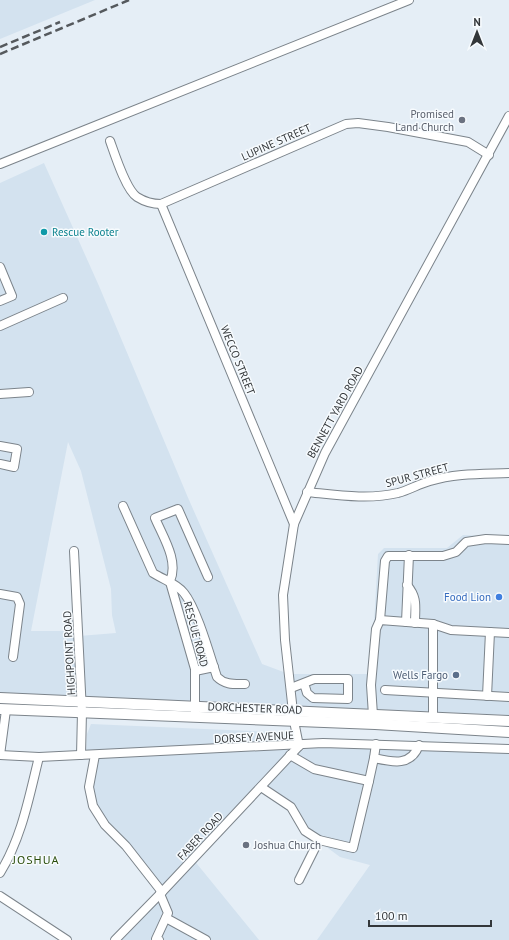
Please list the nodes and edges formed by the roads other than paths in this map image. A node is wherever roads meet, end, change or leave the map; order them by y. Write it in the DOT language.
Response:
graph roads {
  1 [pos="408,0"];
  2 [pos="509,116"];
  3 [pos="110,141"];
  4 [pos="489,155"];
  5 [pos="0,164"];
  6 [pos="161,204"];
  7 [pos="0,267"];
  8 [pos="63,298"];
  9 [pos="0,301"];
  10 [pos="0,326"];
  11 [pos="29,392"];
  12 [pos="0,394"];
  13 [pos="0,446"];
  14 [pos="0,464"];
  15 [pos="509,473"];
  16 [pos="307,492"];
  17 [pos="123,506"];
  18 [pos="294,524"];
  19 [pos="509,540"];
  20 [pos="74,551"];
  21 [pos="409,555"];
  22 [pos="208,576"];
  23 [pos="170,581"];
  24 [pos="407,585"];
  25 [pos="0,594"];
  26 [pos="380,620"];
  27 [pos="197,622"];
  28 [pos="406,622"];
  29 [pos="414,623"];
  30 [pos="433,624"];
  31 [pos="183,627"];
  32 [pos="490,632"];
  33 [pos="509,634"];
  34 [pos="13,657"];
  35 [pos="214,667"];
  36 [pos="195,671"];
  37 [pos="304,683"];
  38 [pos="244,684"];
  39 [pos="291,688"];
  40 [pos="385,690"];
  41 [pos="433,693"];
  42 [pos="488,696"];
  43 [pos="509,697"];
  44 [pos="0,698"];
  45 [pos="82,702"];
  46 [pos="195,707"];
  47 [pos="3,709"];
  48 [pos="82,712"];
  49 [pos="373,714"];
  50 [pos="294,716"];
  51 [pos="195,717"];
  52 [pos="509,721"];
  53 [pos="433,722"];
  54 [pos="2,725"];
  55 [pos="509,732"];
  56 [pos="1,741"];
  57 [pos="376,744"];
  58 [pos="419,745"];
  59 [pos="299,746"];
  60 [pos="509,749"];
  61 [pos="0,755"];
  62 [pos="81,755"];
  63 [pos="95,755"];
  64 [pos="290,755"];
  65 [pos="39,757"];
  66 [pos="374,758"];
  67 [pos="369,781"];
  68 [pos="261,787"];
  69 [pos="319,840"];
  70 [pos="0,872"];
  71 [pos="299,880"];
  72 [pos="161,893"];
  73 [pos="0,896"];
  74 [pos="166,918"];
  75 [pos="68,940"];
  76 [pos="115,940"];
  77 [pos="159,940"];
  78 [pos="206,940"];
  1 -- 5 [label="street"];
  2 -- 4 [label="street, BENNETT YARD ROAD"];
  3 -- 6 [label="street"];
  4 -- 6 [label="street, LUPINE STREET"];
  4 -- 16 [label="street, BENNETT YARD ROAD"];
  6 -- 18 [label="street, WECCO STREET"];
  7 -- 9 [label="street"];
  8 -- 10 [label="street"];
  11 -- 12 [label="street"];
  13 -- 14 [label="street"];
  15 -- 16 [label="street, SPUR STREET"];
  16 -- 18 [label="street, BENNETT YARD ROAD"];
  17 -- 23 [label="street"];
  18 -- 39 [label="street, BENNETT YARD ROAD"];
  19 -- 21 [label="street"];
  20 -- 45 [label="street, HIGHPOINT ROAD"];
  21 -- 24 [label="street"];
  21 -- 26 [label="street"];
  22 -- 23 [label="street"];
  23 -- 27 [label="street"];
  23 -- 31 [label="street, RESCUE ROAD"];
  24 -- 28 [label="street"];
  24 -- 29 [label="street"];
  25 -- 34 [label="street"];
  26 -- 28 [label="street"];
  26 -- 49 [label="street"];
  27 -- 31 [label="street"];
  27 -- 35 [label="street"];
  28 -- 29 [label="street"];
  29 -- 30 [label="street"];
  30 -- 32 [label="street"];
  30 -- 41 [label="street"];
  31 -- 36 [label="street, RESCUE ROAD"];
  32 -- 33 [label="street"];
  32 -- 42 [label="street"];
  35 -- 36 [label="street"];
  35 -- 38 [label="street"];
  36 -- 46 [label="street, RESCUE ROAD"];
  37 -- 37 [label="street"];
  37 -- 39 [label="street"];
  39 -- 50 [label="street, BENNETT YARD ROAD"];
  40 -- 41 [label="street"];
  41 -- 42 [label="street"];
  41 -- 53 [label="street"];
  42 -- 43 [label="street"];
  44 -- 45 [label="main road, DORCHESTER ROAD"];
  45 -- 46 [label="main road, DORCHESTER ROAD"];
  45 -- 48 [label="street, HIGHPOINT ROAD"];
  46 -- 50 [label="main road, DORCHESTER ROAD"];
  46 -- 51 [label="street, RESCUE ROAD"];
  47 -- 48 [label="main road, DORCHESTER ROAD"];
  47 -- 54 [label="street"];
  48 -- 51 [label="main road, DORCHESTER ROAD"];
  48 -- 62 [label="street, HIGHPOINT ROAD"];
  49 -- 50 [label="main road, DORCHESTER ROAD"];
  49 -- 53 [label="main road, DORCHESTER ROAD"];
  50 -- 51 [label="main road, DORCHESTER ROAD"];
  50 -- 53 [label="main road, DORCHESTER ROAD"];
  50 -- 59 [label="street, BENNETT YARD ROAD"];
  52 -- 53 [label="main road, DORCHESTER ROAD"];
  53 -- 55 [label="main road, DORCHESTER ROAD"];
  54 -- 56 [label="street"];
  56 -- 61 [label="street"];
  57 -- 58 [label="street, DORSEY AVENUE"];
  57 -- 59 [label="street, DORSEY AVENUE"];
  57 -- 66 [label="street"];
  58 -- 60 [label="street, DORSEY AVENUE"];
  58 -- 66 [label="street"];
  59 -- 63 [label="street, DORSEY AVENUE"];
  59 -- 64 [label="street, FABER ROAD"];
  61 -- 65 [label="street, DORSEY AVENUE"];
  62 -- 63 [label="street, DORSEY AVENUE"];
  62 -- 65 [label="street, DORSEY AVENUE"];
  63 -- 72 [label="street"];
  64 -- 67 [label="street"];
  64 -- 68 [label="street, FABER ROAD"];
  65 -- 70 [label="street"];
  66 -- 67 [label="street"];
  67 -- 69 [label="street"];
  68 -- 69 [label="street"];
  68 -- 72 [label="street, FABER ROAD"];
  69 -- 71 [label="street"];
  72 -- 74 [label="street"];
  72 -- 76 [label="street, FABER ROAD"];
  73 -- 75 [label="street"];
  74 -- 77 [label="street"];
  74 -- 78 [label="street"];
}
